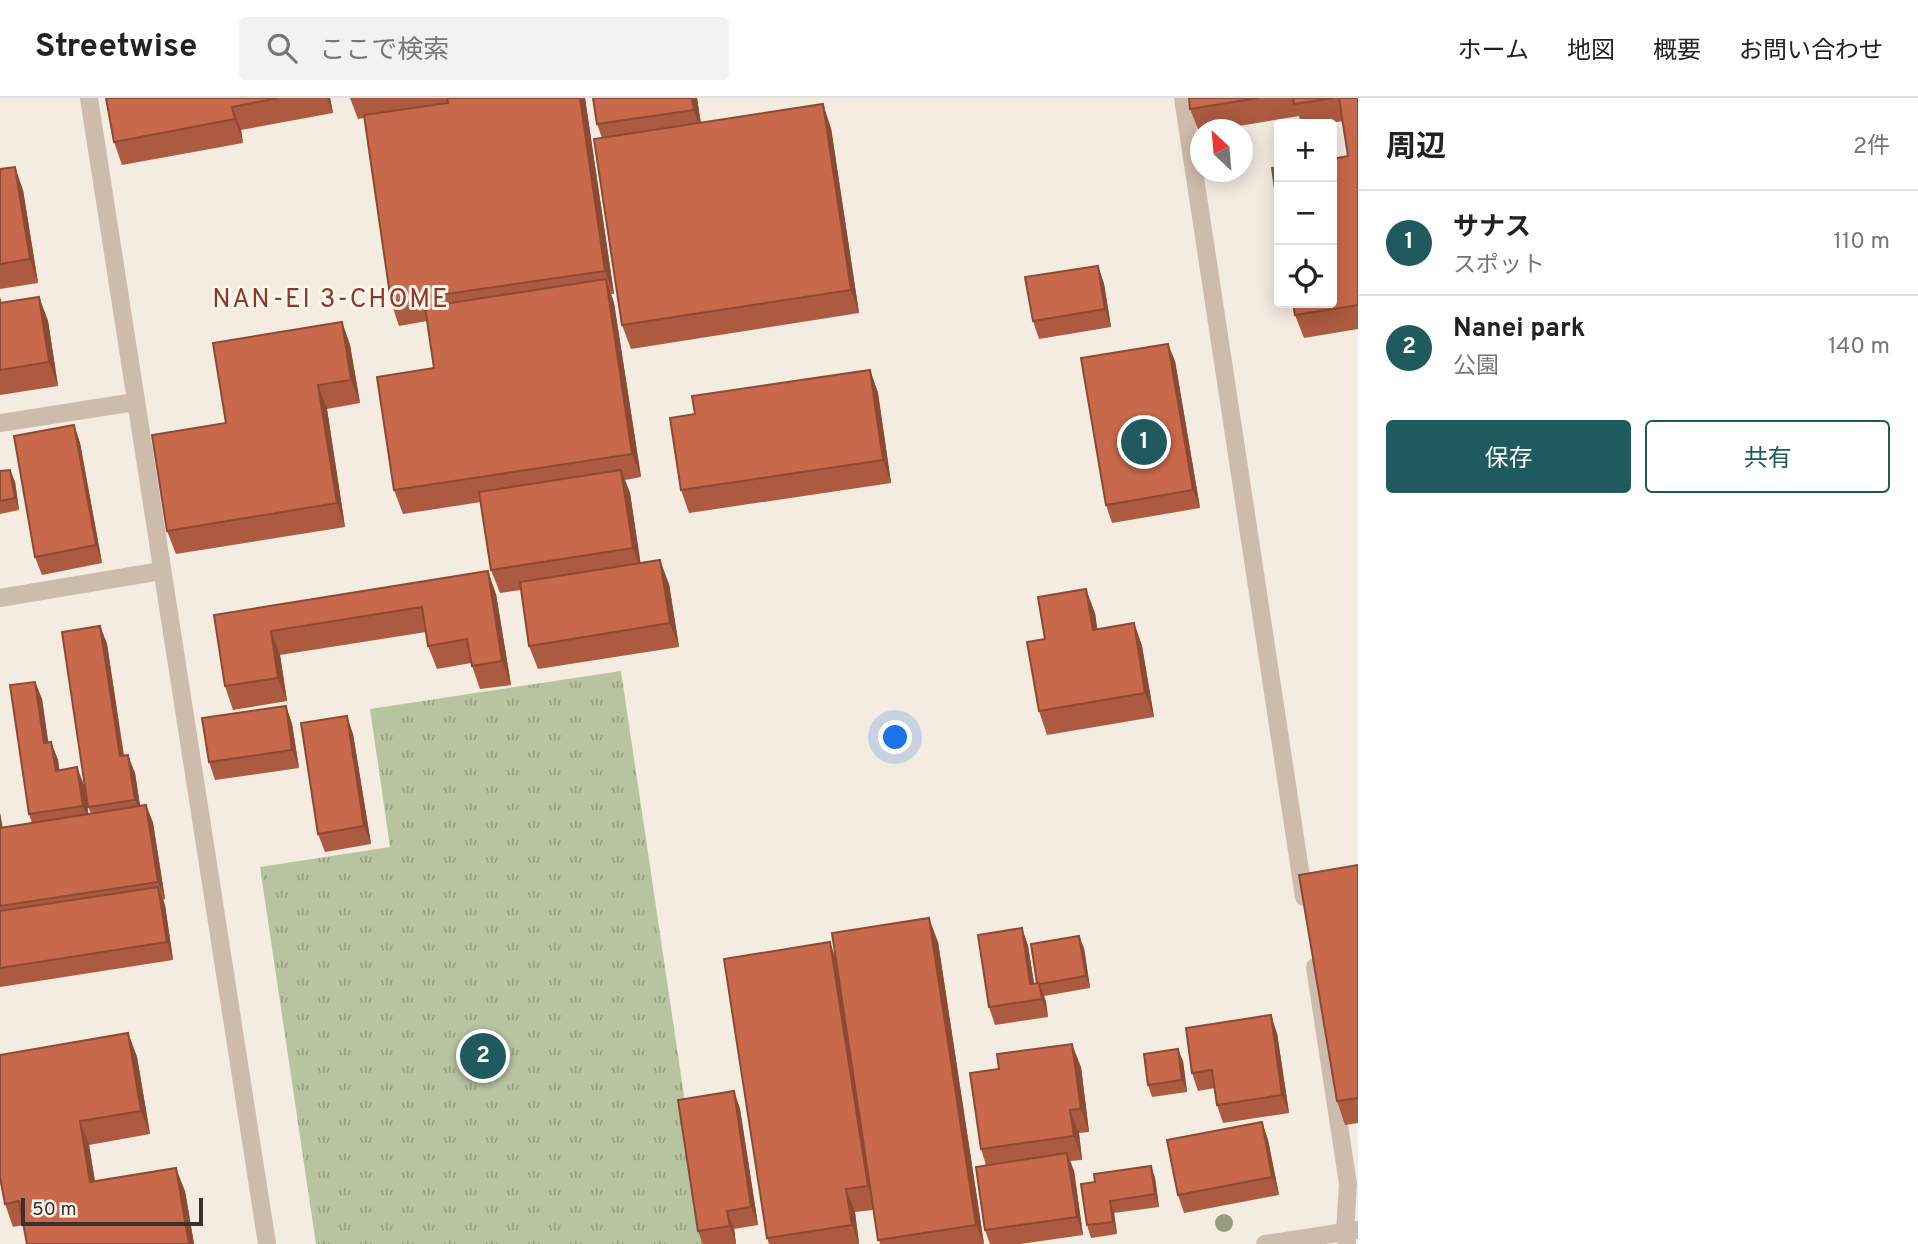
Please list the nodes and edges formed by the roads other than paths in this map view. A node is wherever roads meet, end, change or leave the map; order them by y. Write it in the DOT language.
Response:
graph roads {
  1 [pos="89,98"];
  2 [pos="1183,98"];
  3 [pos="135,402"];
  4 [pos="0,423"];
  5 [pos="161,571"];
  6 [pos="0,598"];
  7 [pos="1306,909"];
  8 [pos="1312,950"];
  9 [pos="1350,1235"];
  10 [pos="267,1244"];
  11 [pos="1265,1244"];
  1 -- 3 [label="street"];
  2 -- 7 [label="street"];
  3 -- 4 [label="street"];
  3 -- 5 [label="street"];
  5 -- 6 [label="street"];
  5 -- 10 [label="street"];
  8 -- 9 [label="street"];
  9 -- 11 [label="street"];
}
